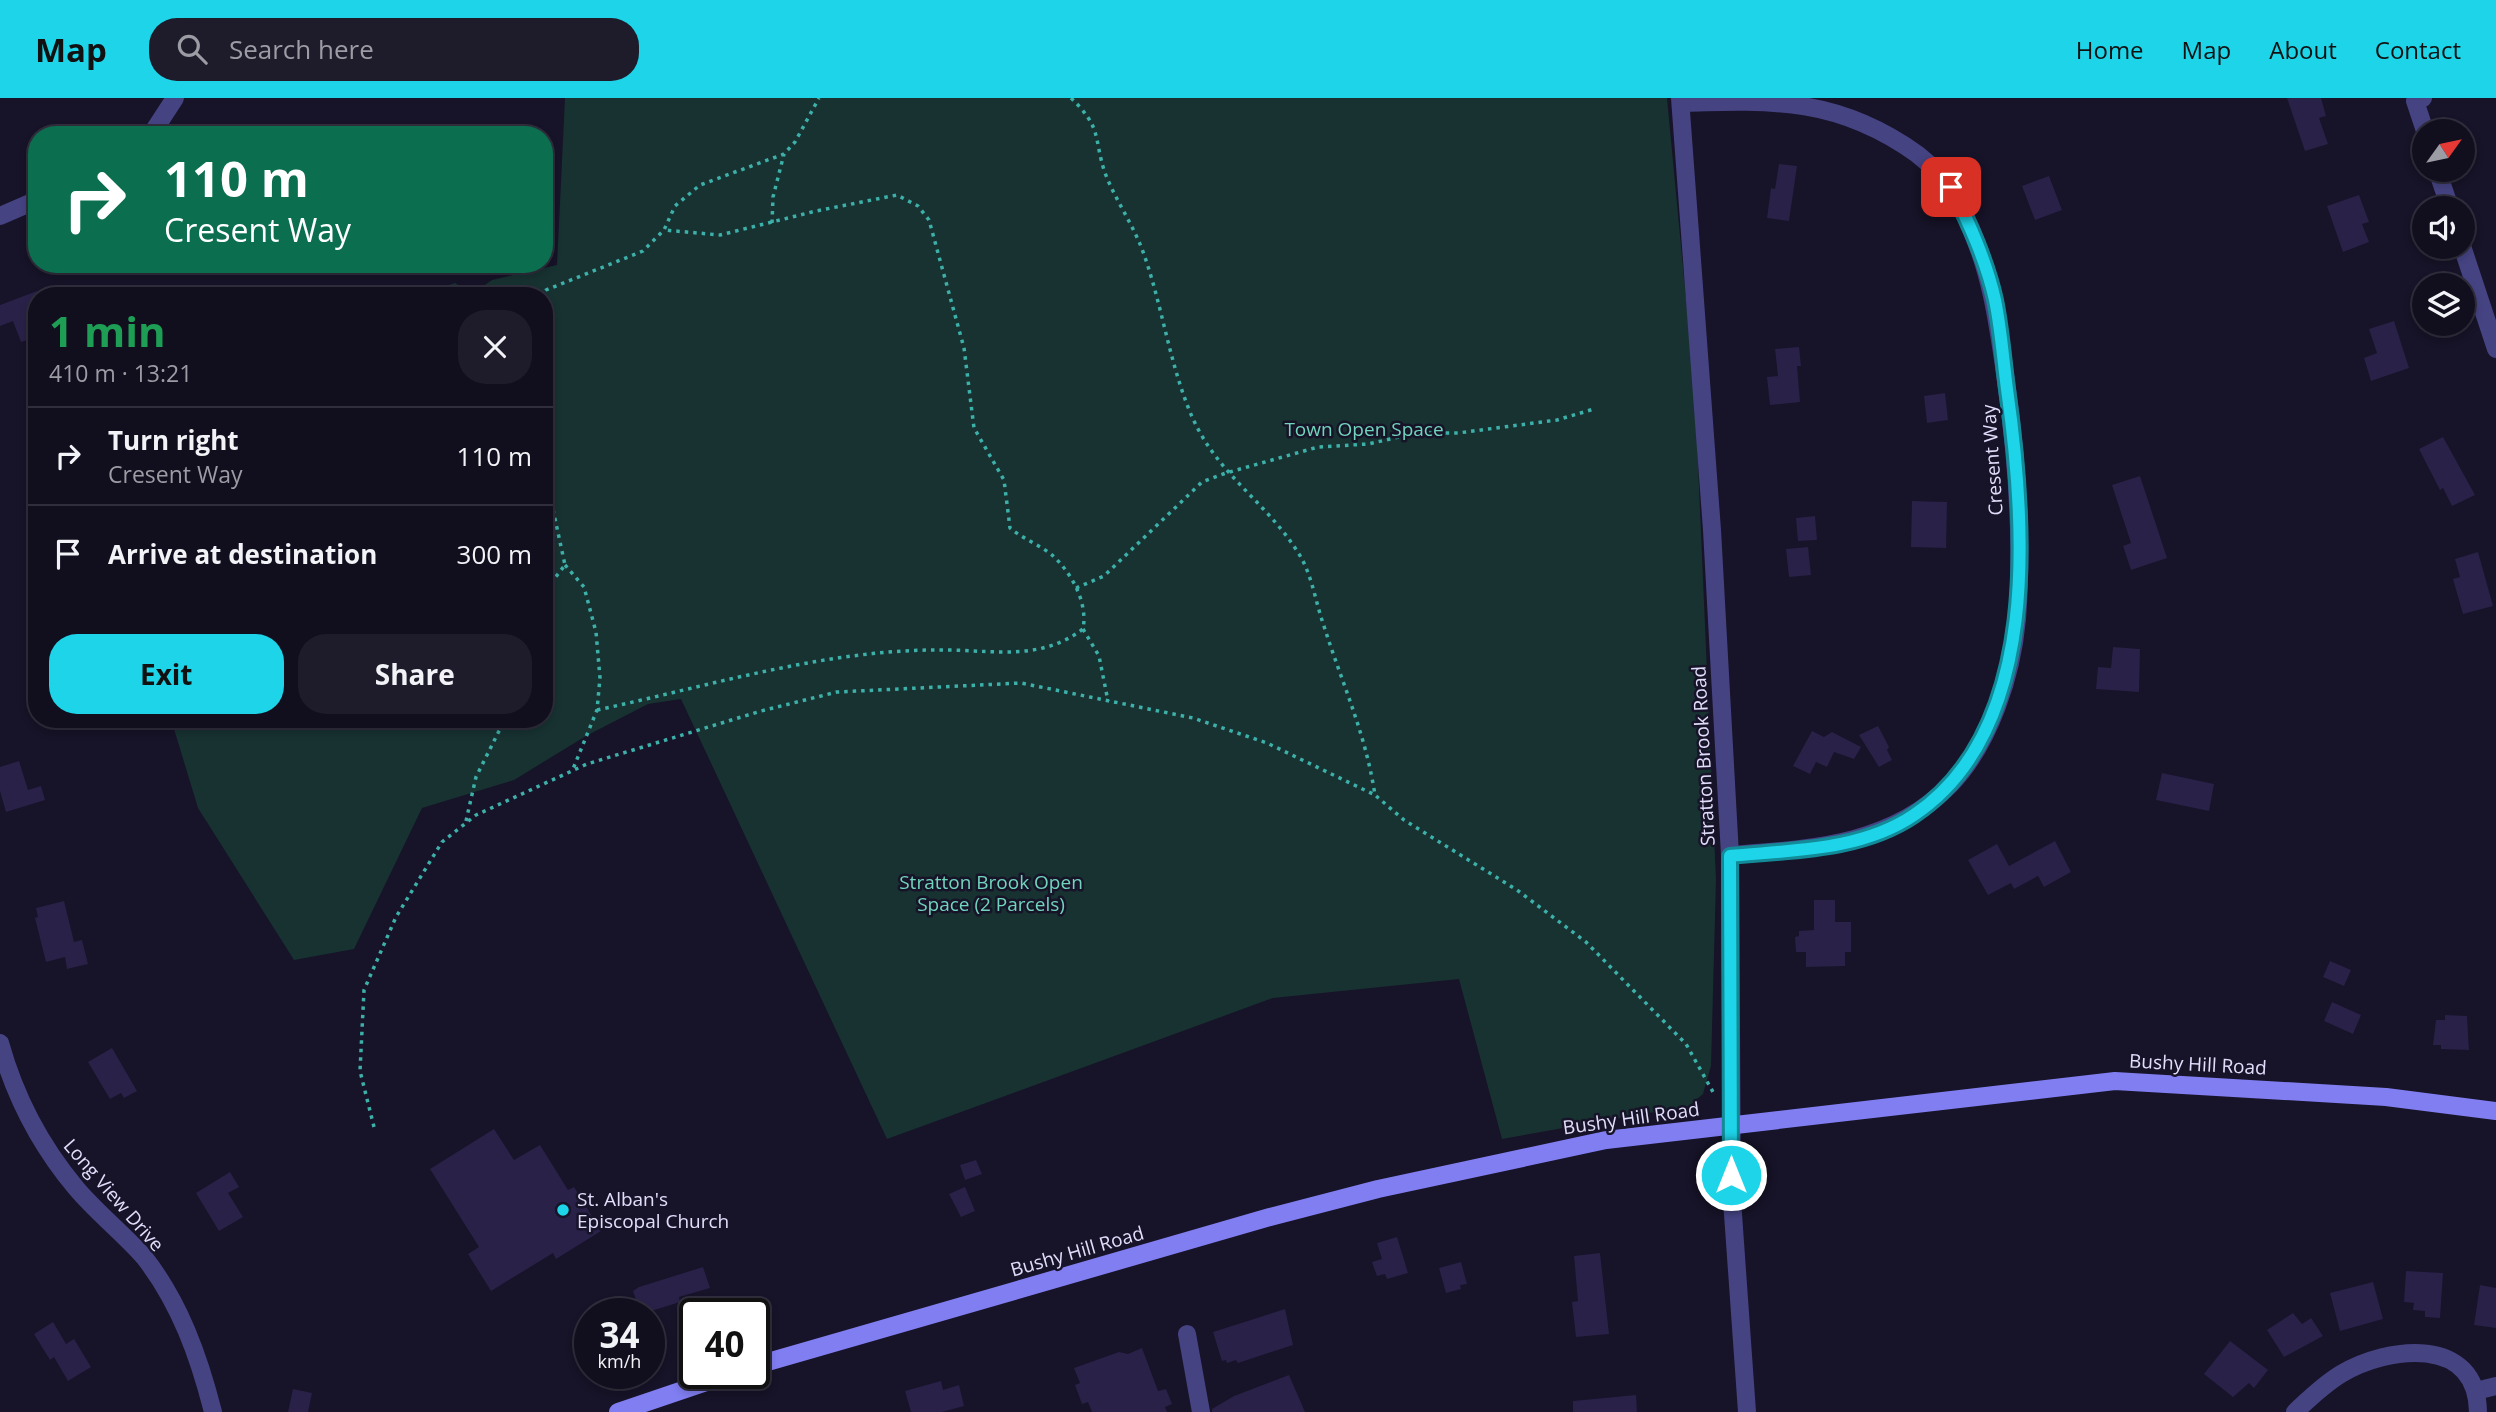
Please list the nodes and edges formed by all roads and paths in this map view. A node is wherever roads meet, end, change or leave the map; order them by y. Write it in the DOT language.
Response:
graph roads {
  1 [pos="175,98"];
  2 [pos="819,98"];
  3 [pos="1071,98"];
  4 [pos="2417,99"];
  5 [pos="1681,101"];
  6 [pos="2422,119"];
  7 [pos="157,126"];
  8 [pos="784,154"];
  9 [pos="28,204"];
  10 [pos="0,216"];
  11 [pos="772,223"];
  12 [pos="664,230"];
  13 [pos="2466,259"];
  14 [pos="553,287"];
  15 [pos="2496,349"];
  16 [pos="1594,409"];
  17 [pos="1226,473"];
  18 [pos="553,510"];
  19 [pos="565,565"];
  20 [pos="553,580"];
  21 [pos="1076,588"];
  22 [pos="1083,629"];
  23 [pos="1108,701"];
  24 [pos="597,710"];
  25 [pos="500,728"];
  26 [pos="573,770"];
  27 [pos="1375,795"];
  28 [pos="466,823"];
  29 [pos="1730,856"];
  30 [pos="0,1043"];
  31 [pos="1714,1094"];
  32 [pos="2496,1111"];
  33 [pos="1731,1125"];
  34 [pos="374,1127"];
  35 [pos="1186,1334"];
  36 [pos="770,1361"];
  37 [pos="2496,1386"];
  38 [pos="686,1389"];
  39 [pos="2476,1391"];
  40 [pos="213,1412"];
  41 [pos="618,1412"];
  42 [pos="1201,1412"];
  43 [pos="1747,1412"];
  44 [pos="2295,1412"];
  45 [pos="2478,1412"];
  1 -- 7 [label="street"];
  2 -- 8 [label="path"];
  3 -- 17 [label="path"];
  4 -- 6 [label="street"];
  5 -- 29 [label="street, Stratton Brook Road"];
  5 -- 29 [label="street, Cresent Way"];
  8 -- 11 [label="path"];
  8 -- 12 [label="path"];
  9 -- 10 [label="street"];
  11 -- 12 [label="path"];
  11 -- 21 [label="path"];
  12 -- 14 [label="path"];
  13 -- 15 [label="street"];
  16 -- 17 [label="path"];
  17 -- 21 [label="path"];
  17 -- 27 [label="path"];
  18 -- 19 [label="path"];
  19 -- 20 [label="path"];
  19 -- 24 [label="path"];
  21 -- 22 [label="path"];
  22 -- 23 [label="path"];
  22 -- 24 [label="path"];
  23 -- 26 [label="path"];
  23 -- 27 [label="path"];
  24 -- 26 [label="path"];
  25 -- 28 [label="path"];
  26 -- 28 [label="path"];
  27 -- 31 [label="path"];
  28 -- 34 [label="path"];
  29 -- 33 [label="street, Stratton Brook Road"];
  30 -- 40 [label="street, Long View Drive"];
  32 -- 33 [label="main road, Bushy Hill Road"];
  33 -- 36 [label="main road, Bushy Hill Road"];
  33 -- 43 [label="street, Stratton Brook Road"];
  35 -- 42 [label="street"];
  37 -- 39 [label="street"];
  38 -- 41 [label="main road"];
  39 -- 44 [label="street"];
  39 -- 45 [label="street"];
}
